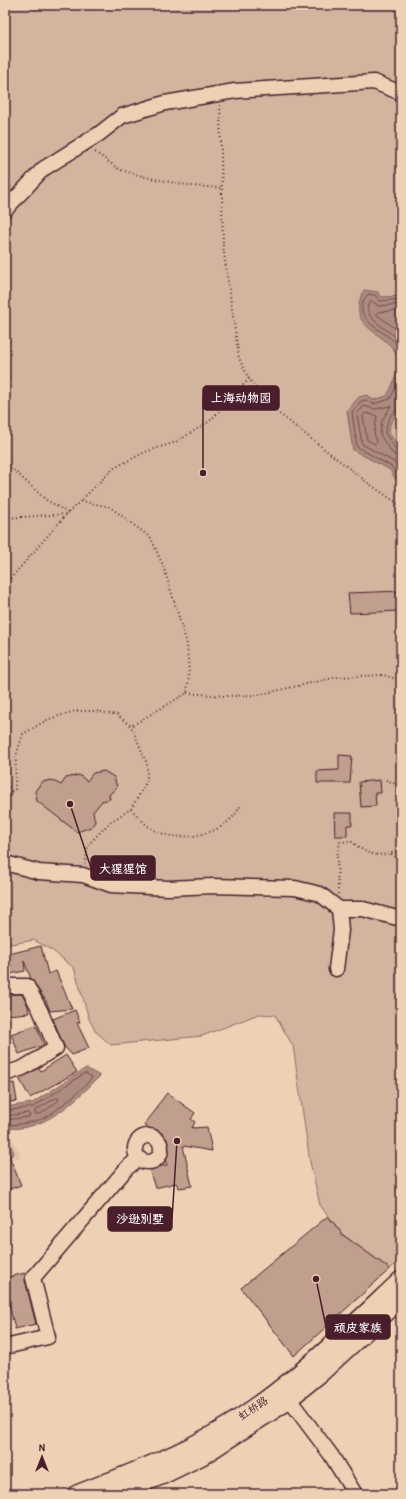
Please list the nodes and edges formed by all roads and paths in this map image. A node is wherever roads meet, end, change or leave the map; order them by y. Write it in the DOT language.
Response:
graph roads {
  1 [pos="220,93"];
  2 [pos="401,93"];
  3 [pos="83,143"];
  4 [pos="224,188"];
  5 [pos="5,210"];
  6 [pos="249,379"];
  7 [pos="5,462"];
  8 [pos="81,501"];
  9 [pos="401,506"];
  10 [pos="68,514"];
  11 [pos="5,518"];
  12 [pos="5,585"];
  13 [pos="401,681"];
  14 [pos="187,693"];
  15 [pos="131,726"];
  16 [pos="5,780"];
  17 [pos="386,780"];
  18 [pos="401,786"];
  19 [pos="12,792"];
  20 [pos="5,797"];
  21 [pos="241,804"];
  22 [pos="131,809"];
  23 [pos="401,849"];
  24 [pos="391,854"];
  25 [pos="5,863"];
  26 [pos="401,865"];
  27 [pos="83,875"];
  28 [pos="339,909"];
  29 [pos="401,919"];
  30 [pos="336,969"];
  31 [pos="5,986"];
  32 [pos="5,1074"];
  33 [pos="139,1158"];
  34 [pos="401,1280"];
  35 [pos="401,1299"];
  36 [pos="5,1347"];
  37 [pos="289,1399"];
  38 [pos="77,1494"];
  39 [pos="114,1494"];
  40 [pos="355,1494"];
  1 -- 2 [label="street"];
  1 -- 3 [label="street"];
  1 -- 4 [label="path"];
  3 -- 4 [label="path"];
  3 -- 5 [label="street"];
  4 -- 6 [label="path"];
  6 -- 8 [label="path"];
  6 -- 9 [label="path"];
  7 -- 10 [label="path"];
  8 -- 10 [label="path"];
  8 -- 14 [label="path"];
  10 -- 11 [label="path"];
  10 -- 12 [label="path"];
  13 -- 14 [label="path"];
  14 -- 15 [label="path"];
  15 -- 19 [label="path"];
  15 -- 22 [label="path"];
  16 -- 19 [label="path"];
  17 -- 18 [label="path"];
  19 -- 20 [label="path"];
  21 -- 22 [label="path"];
  22 -- 27 [label="path"];
  23 -- 24 [label="path"];
  24 -- 26 [label="path"];
  24 -- 28 [label="path"];
  25 -- 27 [label="street"];
  27 -- 28 [label="street"];
  28 -- 29 [label="street"];
  28 -- 30 [label="street"];
  31 -- 32 [label="street"];
  33 -- 36 [label="street"];
  34 -- 38 [label="main road, 虹桥路"];
  35 -- 37 [label="main road, 虹桥路"];
  37 -- 39 [label="main road, 虹桥路"];
  37 -- 40 [label="street"];
}
